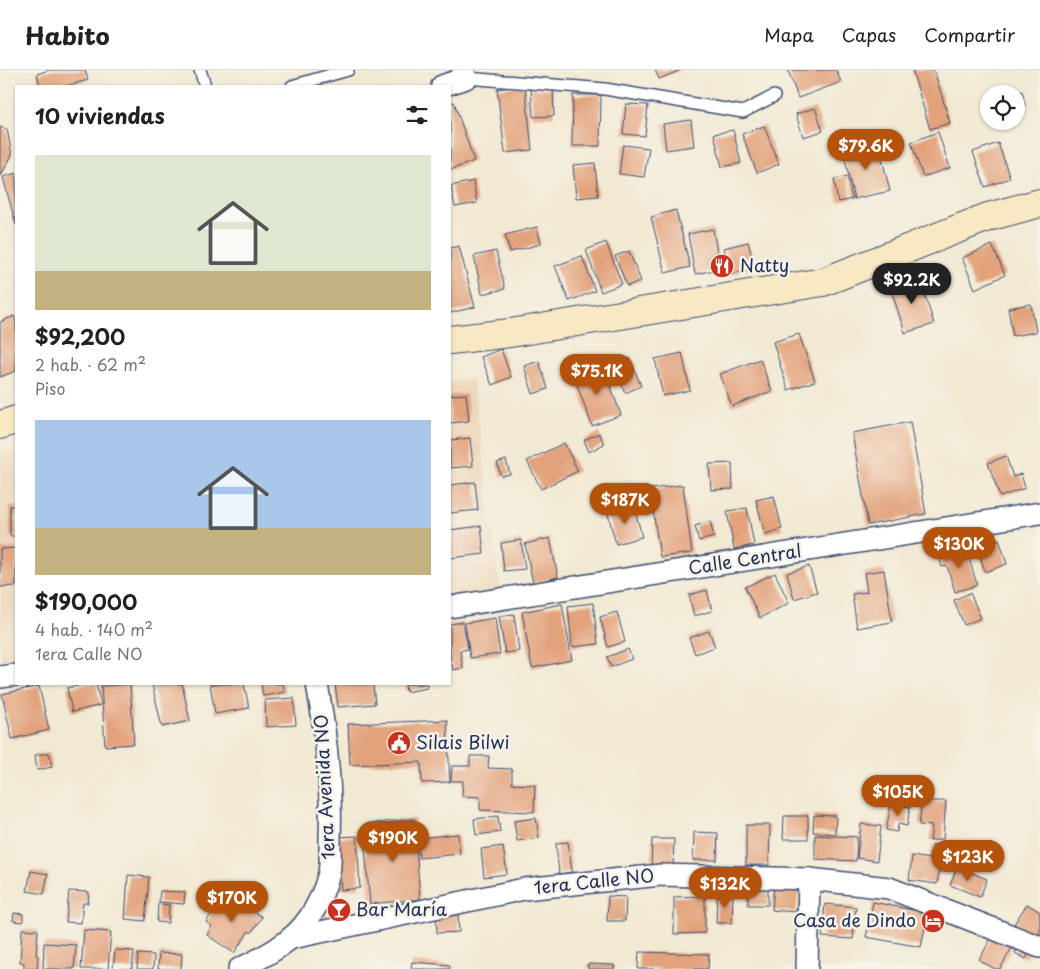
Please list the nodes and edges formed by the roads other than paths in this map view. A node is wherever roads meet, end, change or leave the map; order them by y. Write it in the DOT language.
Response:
graph roads {
  1 [pos="200,70"];
  2 [pos="348,70"];
  3 [pos="465,74"];
  4 [pos="205,85"];
  5 [pos="296,85"];
  6 [pos="444,85"];
  7 [pos="774,96"];
  8 [pos="1040,202"];
  9 [pos="451,340"];
  10 [pos="15,420"];
  11 [pos="0,425"];
  12 [pos="1040,513"];
  13 [pos="451,608"];
  14 [pos="15,675"];
  15 [pos="0,677"];
  16 [pos="317,685"];
  17 [pos="808,879"];
  18 [pos="292,938"];
  19 [pos="1040,947"];
  20 [pos="239,969"];
  21 [pos="808,969"];
  1 -- 4 [label="lane"];
  2 -- 5 [label="lane"];
  3 -- 6 [label="street"];
  3 -- 7 [label="lane"];
  8 -- 9 [label="main road"];
  10 -- 11 [label="main road"];
  12 -- 13 [label="street, Calle Central"];
  14 -- 15 [label="street"];
  16 -- 18 [label="street, 1era Avenida NO"];
  17 -- 18 [label="street, 1era Calle NO"];
  17 -- 19 [label="street, 1era Calle NO"];
  17 -- 21 [label="street"];
  18 -- 20 [label="street, 1era Avenida NO"];
}
